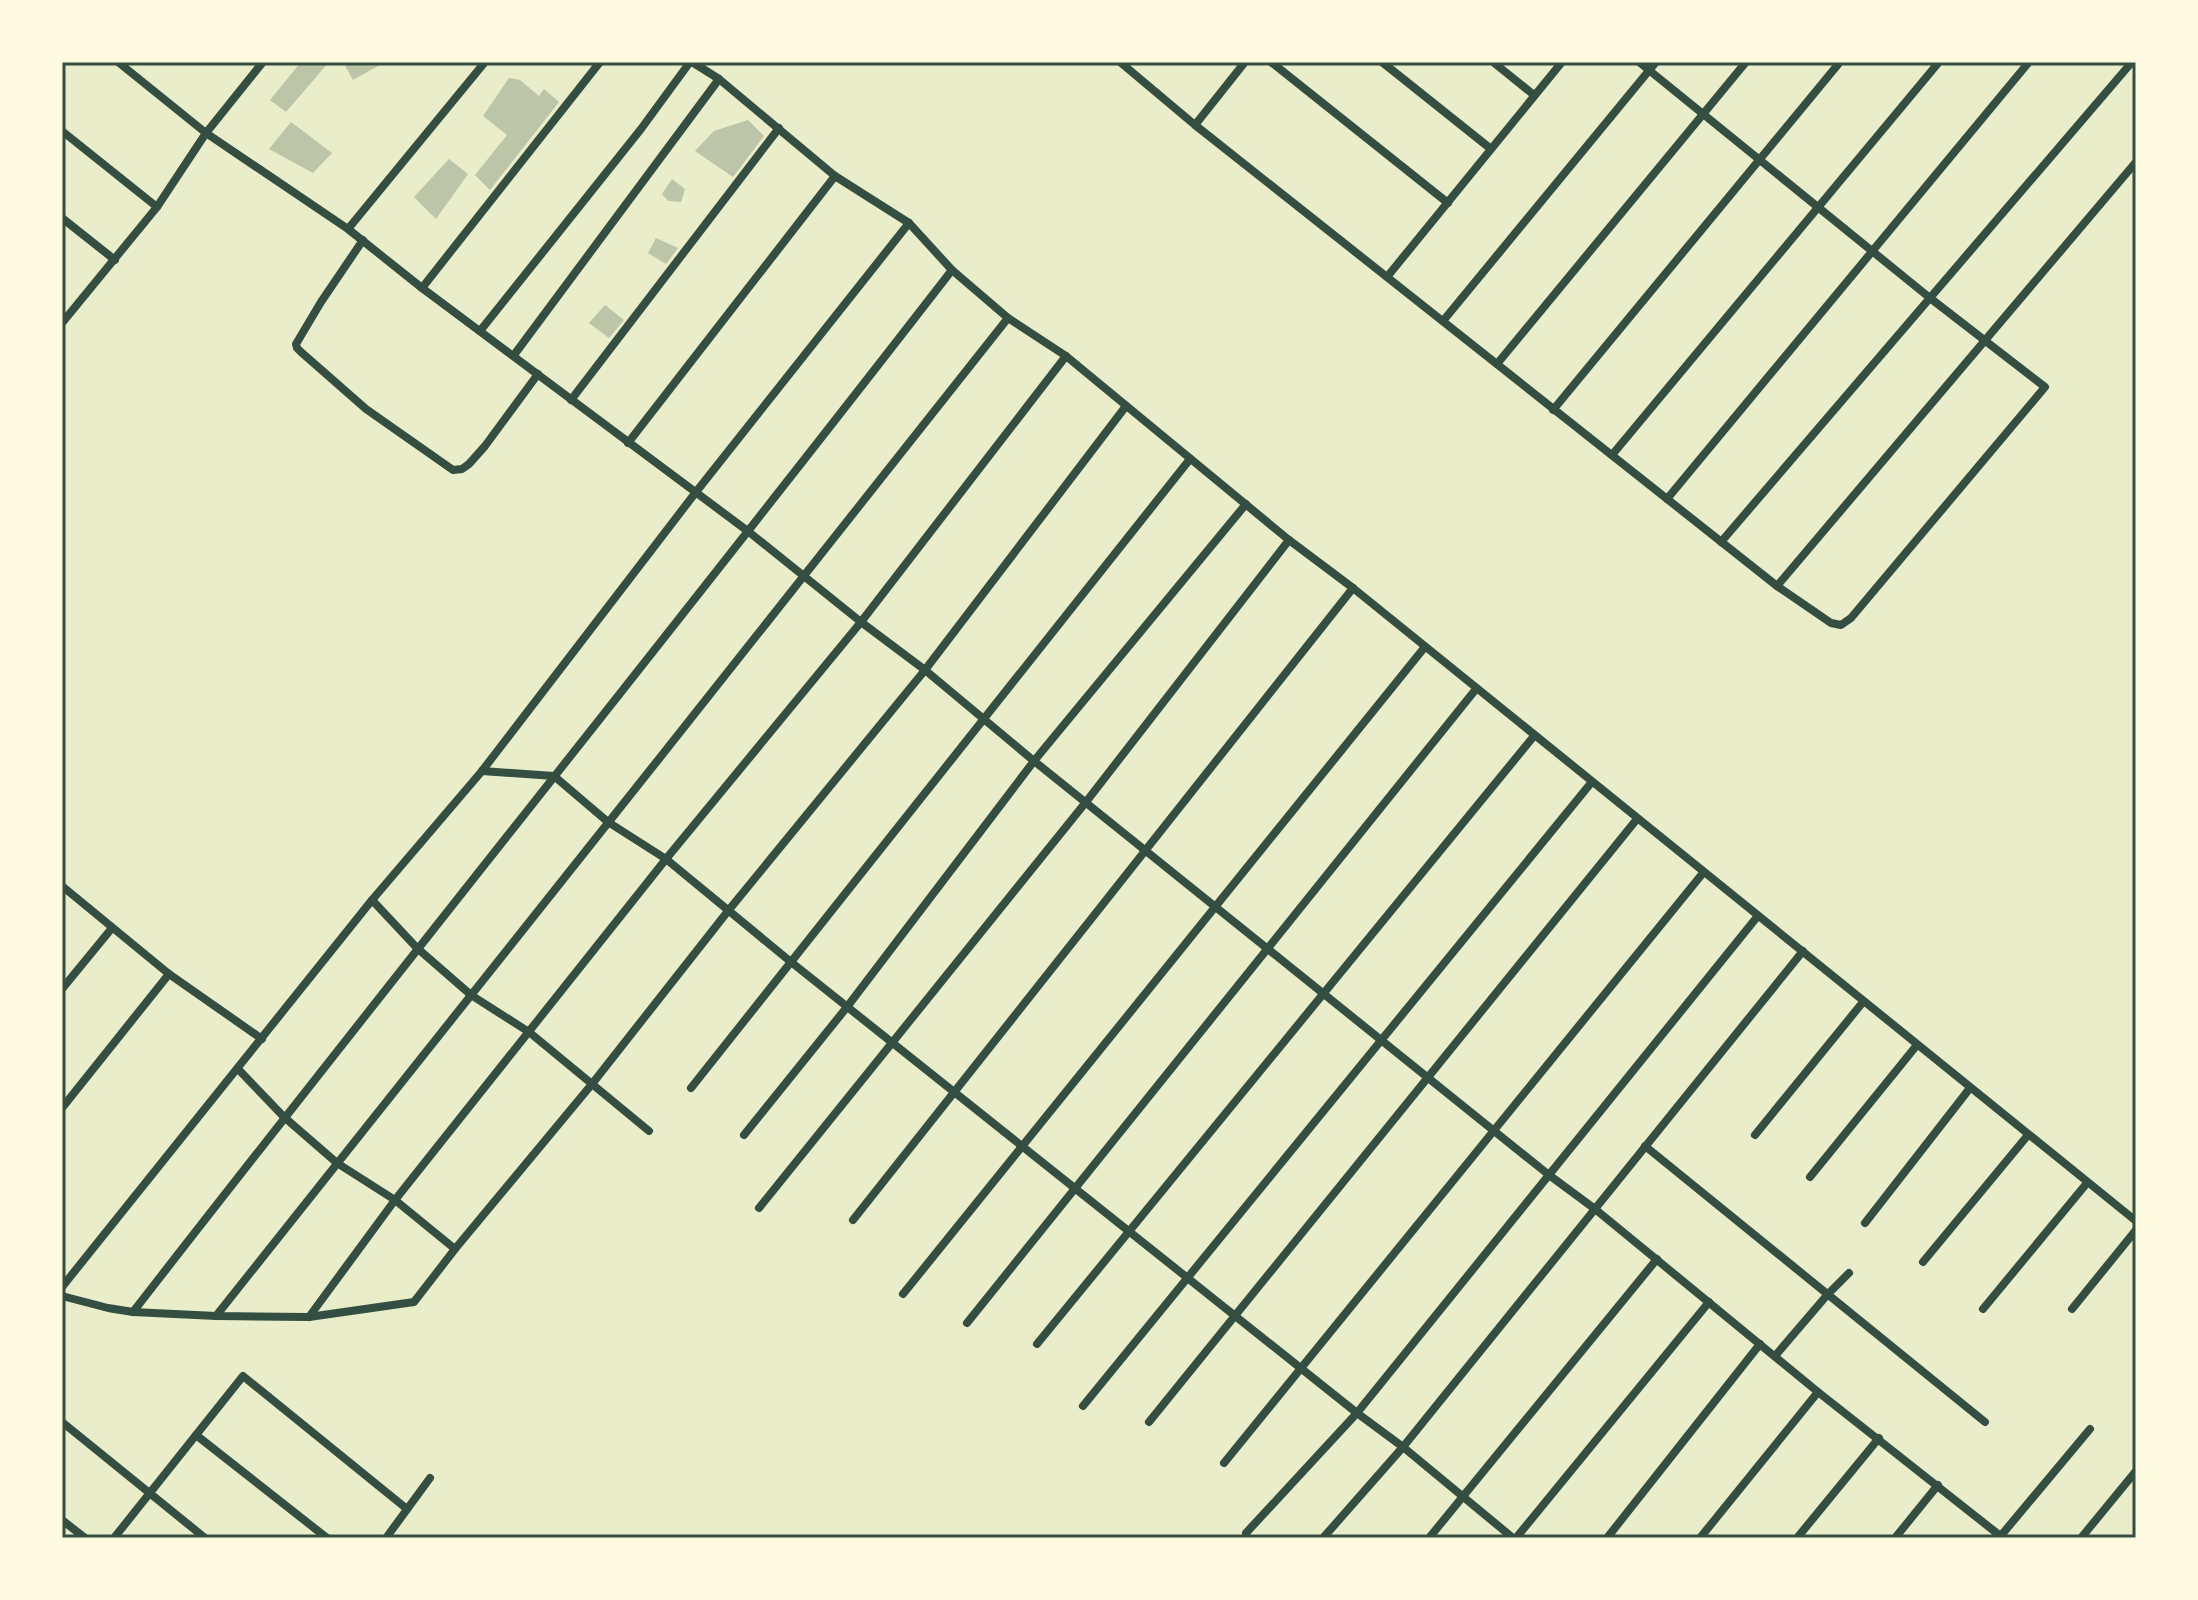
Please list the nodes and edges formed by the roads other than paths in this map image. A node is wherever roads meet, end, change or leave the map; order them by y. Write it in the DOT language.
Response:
graph roads {
  1 [pos="118,62"];
  2 [pos="263,62"];
  3 [pos="485,62"];
  4 [pos="600,62"];
  5 [pos="691,62"];
  6 [pos="1120,62"];
  7 [pos="1245,62"];
  8 [pos="1271,62"];
  9 [pos="1382,62"];
  10 [pos="1493,62"];
  11 [pos="1562,62"];
  12 [pos="1639,62"];
  13 [pos="1656,62"];
  14 [pos="1746,62"];
  15 [pos="1840,62"];
  16 [pos="1939,62"];
  17 [pos="2029,62"];
  18 [pos="2132,62"];
  19 [pos="1649,70"];
  20 [pos="719,79"];
  21 [pos="1534,95"];
  22 [pos="1703,114"];
  23 [pos="1195,125"];
  24 [pos="779,128"];
  25 [pos="62,131"];
  26 [pos="206,133"];
  27 [pos="1491,149"];
  28 [pos="1758,160"];
  29 [pos="2136,162"];
  30 [pos="835,176"];
  31 [pos="1448,203"];
  32 [pos="157,207"];
  33 [pos="1818,207"];
  34 [pos="62,218"];
  35 [pos="909,223"];
  36 [pos="348,229"];
  37 [pos="363,240"];
  38 [pos="1872,251"];
  39 [pos="115,260"];
  40 [pos="952,270"];
  41 [pos="1387,277"];
  42 [pos="422,288"];
  43 [pos="1930,298"];
  44 [pos="1008,318"];
  45 [pos="63,319"];
  46 [pos="1443,321"];
  47 [pos="480,331"];
  48 [pos="1984,341"];
  49 [pos="514,355"];
  50 [pos="1066,356"];
  51 [pos="1497,364"];
  52 [pos="538,374"];
  53 [pos="571,400"];
  54 [pos="1126,406"];
  55 [pos="1553,410"];
  56 [pos="628,443"];
  57 [pos="1612,455"];
  58 [pos="1190,459"];
  59 [pos="696,492"];
  60 [pos="1667,499"];
  61 [pos="1246,504"];
  62 [pos="749,532"];
  63 [pos="1289,540"];
  64 [pos="1721,542"];
  65 [pos="805,578"];
  66 [pos="1777,586"];
  67 [pos="1353,588"];
  68 [pos="861,622"];
  69 [pos="1424,648"];
  70 [pos="925,670"];
  71 [pos="1476,689"];
  72 [pos="984,718"];
  73 [pos="1534,736"];
  74 [pos="1034,761"];
  75 [pos="482,771"];
  76 [pos="554,776"];
  77 [pos="1591,783"];
  78 [pos="1086,802"];
  79 [pos="1637,819"];
  80 [pos="608,822"];
  81 [pos="1146,850"];
  82 [pos="666,859"];
  83 [pos="1703,873"];
  84 [pos="62,886"];
  85 [pos="372,900"];
  86 [pos="1215,907"];
  87 [pos="728,911"];
  88 [pos="1757,917"];
  89 [pos="112,928"];
  90 [pos="417,948"];
  91 [pos="1267,949"];
  92 [pos="1803,951"];
  93 [pos="791,962"];
  94 [pos="169,974"];
  95 [pos="62,989"];
  96 [pos="1323,993"];
  97 [pos="471,995"];
  98 [pos="1863,1002"];
  99 [pos="847,1007"];
  100 [pos="529,1032"];
  101 [pos="262,1039"];
  102 [pos="1381,1040"];
  103 [pos="894,1043"];
  104 [pos="1917,1045"];
  105 [pos="238,1069"];
  106 [pos="1427,1077"];
  107 [pos="592,1084"];
  108 [pos="691,1088"];
  109 [pos="1970,1088"];
  110 [pos="955,1091"];
  111 [pos="62,1108"];
  112 [pos="284,1117"];
  113 [pos="1493,1130"];
  114 [pos="649,1131"];
  115 [pos="744,1135"];
  116 [pos="1755,1135"];
  117 [pos="2028,1135"];
  118 [pos="1022,1146"];
  119 [pos="1645,1146"];
  120 [pos="337,1163"];
  121 [pos="1549,1175"];
  122 [pos="1810,1177"];
  123 [pos="2087,1183"];
  124 [pos="1075,1189"];
  125 [pos="395,1200"];
  126 [pos="759,1208"];
  127 [pos="1595,1209"];
  128 [pos="853,1220"];
  129 [pos="2136,1221"];
  130 [pos="1865,1223"];
  131 [pos="2136,1230"];
  132 [pos="1129,1231"];
  133 [pos="455,1249"];
  134 [pos="1657,1259"];
  135 [pos="1923,1262"];
  136 [pos="1849,1273"];
  137 [pos="1187,1278"];
  138 [pos="62,1287"];
  139 [pos="903,1294"];
  140 [pos="1828,1294"];
  141 [pos="62,1296"];
  142 [pos="1709,1302"];
  143 [pos="1983,1309"];
  144 [pos="2072,1309"];
  145 [pos="133,1312"];
  146 [pos="216,1316"];
  147 [pos="1235,1316"];
  148 [pos="309,1317"];
  149 [pos="967,1323"];
  150 [pos="1037,1344"];
  151 [pos="1760,1344"];
  152 [pos="1775,1356"];
  153 [pos="1301,1368"];
  154 [pos="1818,1392"];
  155 [pos="1083,1406"];
  156 [pos="1357,1413"];
  157 [pos="62,1422"];
  158 [pos="1149,1422"];
  159 [pos="1985,1422"];
  160 [pos="2090,1429"];
  161 [pos="196,1435"];
  162 [pos="1879,1438"];
  163 [pos="1403,1447"];
  164 [pos="1224,1463"];
  165 [pos="2136,1471"];
  166 [pos="430,1478"];
  167 [pos="1938,1485"];
  168 [pos="150,1493"];
  169 [pos="1463,1496"];
  170 [pos="407,1509"];
  171 [pos="62,1520"];
  172 [pos="1246,1533"];
  173 [pos="2001,1537"];
  174 [pos="85,1538"];
  175 [pos="114,1538"];
  176 [pos="205,1538"];
  177 [pos="327,1538"];
  178 [pos="386,1538"];
  179 [pos="1323,1538"];
  180 [pos="1429,1538"];
  181 [pos="1514,1538"];
  182 [pos="1607,1538"];
  183 [pos="1700,1538"];
  184 [pos="1797,1538"];
  185 [pos="1895,1538"];
  186 [pos="2081,1538"];
  1 -- 26 [label="street"];
  2 -- 26 [label="street"];
  3 -- 36 [label="street"];
  4 -- 42 [label="street"];
  5 -- 20 [label="street"];
  5 -- 47 [label="street"];
  6 -- 23 [label="street"];
  7 -- 23 [label="street"];
  8 -- 31 [label="street"];
  9 -- 27 [label="street"];
  10 -- 21 [label="street"];
  11 -- 21 [label="street"];
  12 -- 19 [label="street"];
  13 -- 19 [label="street"];
  14 -- 22 [label="street"];
  15 -- 28 [label="street"];
  16 -- 33 [label="street"];
  17 -- 38 [label="street"];
  18 -- 43 [label="street"];
  19 -- 22 [label="street"];
  19 -- 46 [label="street"];
  20 -- 24 [label="street"];
  20 -- 49 [label="street"];
  21 -- 27 [label="street"];
  22 -- 28 [label="street"];
  22 -- 51 [label="street"];
  23 -- 41 [label="street"];
  24 -- 30 [label="street"];
  24 -- 53 [label="street"];
  25 -- 32 [label="street"];
  26 -- 32 [label="street"];
  26 -- 36 [label="street"];
  27 -- 31 [label="street"];
  28 -- 33 [label="street"];
  28 -- 55 [label="street"];
  29 -- 48 [label="street"];
  30 -- 35 [label="street"];
  30 -- 56 [label="street"];
  31 -- 41 [label="street"];
  32 -- 39 [label="street"];
  33 -- 38 [label="street"];
  33 -- 57 [label="street"];
  34 -- 39 [label="street"];
  35 -- 40 [label="street"];
  35 -- 59 [label="street"];
  36 -- 37 [label="street"];
  37 -- 42 [label="street"];
  37 -- 52 [label="street"];
  38 -- 43 [label="street"];
  38 -- 60 [label="street"];
  39 -- 45 [label="street"];
  40 -- 44 [label="street"];
  40 -- 62 [label="street"];
  41 -- 46 [label="street"];
  42 -- 47 [label="street"];
  43 -- 48 [label="street"];
  43 -- 64 [label="street"];
  44 -- 50 [label="street"];
  44 -- 65 [label="street"];
  46 -- 51 [label="street"];
  47 -- 49 [label="street"];
  48 -- 66 [label="street"];
  48 -- 66 [label="street"];
  49 -- 52 [label="street"];
  50 -- 54 [label="street"];
  50 -- 68 [label="street"];
  51 -- 55 [label="street"];
  52 -- 53 [label="street"];
  53 -- 56 [label="street"];
  54 -- 58 [label="street"];
  54 -- 70 [label="street"];
  55 -- 57 [label="street"];
  56 -- 59 [label="street"];
  57 -- 60 [label="street"];
  58 -- 61 [label="street"];
  58 -- 72 [label="street"];
  59 -- 62 [label="street"];
  59 -- 75 [label="street"];
  60 -- 64 [label="street"];
  61 -- 63 [label="street"];
  61 -- 74 [label="street"];
  62 -- 65 [label="street"];
  62 -- 76 [label="street"];
  63 -- 67 [label="street"];
  63 -- 78 [label="street"];
  64 -- 66 [label="street"];
  65 -- 68 [label="street"];
  65 -- 80 [label="street"];
  67 -- 69 [label="street"];
  67 -- 81 [label="street"];
  68 -- 70 [label="street"];
  68 -- 82 [label="street"];
  69 -- 71 [label="street"];
  69 -- 86 [label="street"];
  70 -- 72 [label="street"];
  70 -- 87 [label="street"];
  71 -- 73 [label="street"];
  71 -- 91 [label="street"];
  72 -- 74 [label="street"];
  72 -- 93 [label="street"];
  73 -- 77 [label="street"];
  73 -- 96 [label="street"];
  74 -- 78 [label="street"];
  74 -- 99 [label="street"];
  75 -- 76 [label="street"];
  75 -- 85 [label="street"];
  76 -- 80 [label="street"];
  76 -- 90 [label="street"];
  77 -- 79 [label="street"];
  77 -- 102 [label="street"];
  78 -- 81 [label="street"];
  78 -- 103 [label="street"];
  79 -- 83 [label="street"];
  79 -- 106 [label="street"];
  80 -- 82 [label="street"];
  80 -- 97 [label="street"];
  81 -- 86 [label="street"];
  81 -- 110 [label="street"];
  82 -- 87 [label="street"];
  82 -- 100 [label="street"];
  83 -- 88 [label="street"];
  83 -- 113 [label="street"];
  84 -- 89 [label="street"];
  85 -- 90 [label="street"];
  85 -- 101 [label="street"];
  86 -- 91 [label="street"];
  86 -- 118 [label="street"];
  87 -- 93 [label="street"];
  87 -- 107 [label="street"];
  88 -- 92 [label="street"];
  88 -- 121 [label="street"];
  89 -- 94 [label="street"];
  89 -- 95 [label="street"];
  90 -- 97 [label="street"];
  90 -- 112 [label="street"];
  91 -- 96 [label="street"];
  91 -- 124 [label="street"];
  92 -- 98 [label="street"];
  92 -- 119 [label="street"];
  93 -- 99 [label="street"];
  93 -- 108 [label="street"];
  94 -- 101 [label="street"];
  94 -- 111 [label="street"];
  96 -- 102 [label="street"];
  96 -- 132 [label="street"];
  97 -- 100 [label="street"];
  97 -- 120 [label="street"];
  98 -- 104 [label="street"];
  98 -- 116 [label="street"];
  99 -- 103 [label="street"];
  99 -- 115 [label="street"];
  100 -- 107 [label="street"];
  100 -- 125 [label="street"];
  101 -- 105 [label="street"];
  102 -- 106 [label="street"];
  102 -- 137 [label="street"];
  103 -- 110 [label="street"];
  103 -- 126 [label="street"];
  104 -- 109 [label="street"];
  104 -- 122 [label="street"];
  105 -- 112 [label="street"];
  105 -- 138 [label="street"];
  106 -- 113 [label="street"];
  106 -- 147 [label="street"];
  107 -- 114 [label="street"];
  107 -- 133 [label="street"];
  109 -- 117 [label="street"];
  109 -- 130 [label="street"];
  110 -- 118 [label="street"];
  110 -- 128 [label="street"];
  112 -- 120 [label="street"];
  112 -- 145 [label="street"];
  113 -- 121 [label="street"];
  113 -- 153 [label="street"];
  117 -- 123 [label="street"];
  117 -- 135 [label="street"];
  118 -- 124 [label="street"];
  118 -- 139 [label="street"];
  119 -- 127 [label="street"];
  119 -- 140 [label="street"];
  120 -- 125 [label="street"];
  120 -- 146 [label="street"];
  121 -- 127 [label="street"];
  121 -- 156 [label="street"];
  123 -- 129 [label="street"];
  123 -- 143 [label="street"];
  124 -- 132 [label="street"];
  124 -- 149 [label="street"];
  125 -- 133 [label="street"];
  125 -- 148 [label="street"];
  127 -- 134 [label="street"];
  127 -- 163 [label="street"];
  131 -- 144 [label="street"];
  132 -- 137 [label="street"];
  132 -- 150 [label="street"];
  133 -- 148 [label="street"];
  134 -- 142 [label="street"];
  134 -- 169 [label="street"];
  136 -- 140 [label="street"];
  137 -- 147 [label="street"];
  137 -- 155 [label="street"];
  140 -- 152 [label="street"];
  140 -- 159 [label="street"];
  141 -- 145 [label="street"];
  142 -- 151 [label="street"];
  142 -- 181 [label="street"];
  145 -- 146 [label="street"];
  146 -- 148 [label="street"];
  147 -- 153 [label="street"];
  147 -- 158 [label="street"];
  151 -- 152 [label="street"];
  151 -- 182 [label="street"];
  152 -- 154 [label="street"];
  153 -- 156 [label="street"];
  153 -- 164 [label="street"];
  154 -- 162 [label="street"];
  154 -- 183 [label="street"];
  156 -- 163 [label="street"];
  156 -- 172 [label="street"];
  157 -- 168 [label="street"];
  160 -- 173 [label="street"];
  161 -- 168 [label="street"];
  161 -- 170 [label="street"];
  161 -- 177 [label="street"];
  162 -- 167 [label="street"];
  162 -- 184 [label="street"];
  163 -- 169 [label="street"];
  163 -- 179 [label="street"];
  165 -- 186 [label="street"];
  166 -- 170 [label="street"];
  167 -- 173 [label="street"];
  167 -- 185 [label="street"];
  168 -- 175 [label="street"];
  168 -- 176 [label="street"];
  169 -- 180 [label="street"];
  169 -- 181 [label="street"];
  170 -- 178 [label="street"];
  171 -- 174 [label="street"];
}
